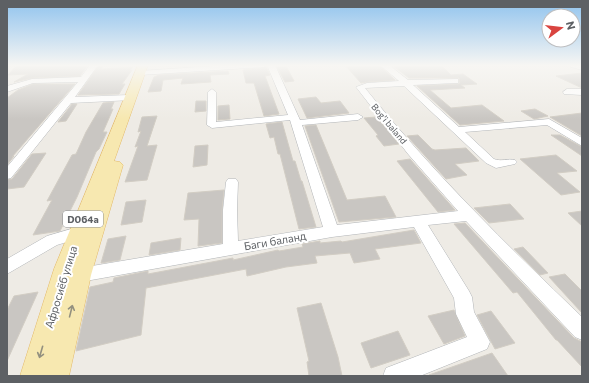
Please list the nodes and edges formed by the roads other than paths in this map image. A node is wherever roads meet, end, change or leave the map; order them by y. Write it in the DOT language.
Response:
graph roads {
  1 [pos="26,83"];
  2 [pos="80,83"];
  3 [pos="137,83"];
  4 [pos="139,83"];
  5 [pos="279,83"];
  6 [pos="424,83"];
  7 [pos="406,84"];
  8 [pos="10,88"];
  9 [pos="212,92"];
  10 [pos="566,92"];
  11 [pos="582,92"];
  12 [pos="129,98"];
  13 [pos="68,100"];
  14 [pos="358,117"];
  15 [pos="295,120"];
  16 [pos="455,130"];
  17 [pos="120,135"];
  18 [pos="582,144"];
  19 [pos="110,162"];
  20 [pos="511,162"];
  21 [pos="7,175"];
  22 [pos="232,182"];
  23 [pos="470,215"];
  24 [pos="418,221"];
  25 [pos="332,231"];
  26 [pos="78,233"];
  27 [pos="231,248"];
  28 [pos="7,267"];
  29 [pos="80,274"];
  30 [pos="582,330"];
  31 [pos="34,376"];
  32 [pos="55,376"];
  33 [pos="394,376"];
  1 -- 8 [label="street"];
  2 -- 13 [label="street"];
  3 -- 12 [label="main road, Афросиёб улица / D064a"];
  4 -- 17 [label="main road, Афросиёб улица / D064a"];
  5 -- 15 [label="street"];
  6 -- 7 [label="street"];
  7 -- 16 [label="street"];
  7 -- 23 [label="street, Bog'i baland"];
  9 -- 15 [label="street"];
  10 -- 11 [label="street"];
  12 -- 13 [label="street"];
  12 -- 17 [label="main road, Афросиёб улица / D064a"];
  13 -- 21 [label="street"];
  14 -- 15 [label="street"];
  15 -- 25 [label="street"];
  16 -- 18 [label="street"];
  16 -- 20 [label="street"];
  17 -- 19 [label="main road, Афросиёб улица / D064a"];
  19 -- 26 [label="main road, Афросиёб улица / D064a"];
  19 -- 29 [label="main road, Афросиёб улица / D064a"];
  22 -- 27 [label="street"];
  23 -- 24 [label="street, Баги баланд"];
  23 -- 30 [label="street"];
  24 -- 25 [label="street, Баги баланд"];
  24 -- 33 [label="street"];
  25 -- 27 [label="street, Баги баланд"];
  26 -- 28 [label="street"];
  26 -- 31 [label="main road, Афросиёб улица / D064a, one-way"];
  27 -- 29 [label="street, Баги баланд"];
  32 -- 29 [label="main road, Афросиёб улица / D064a, one-way"];
}
